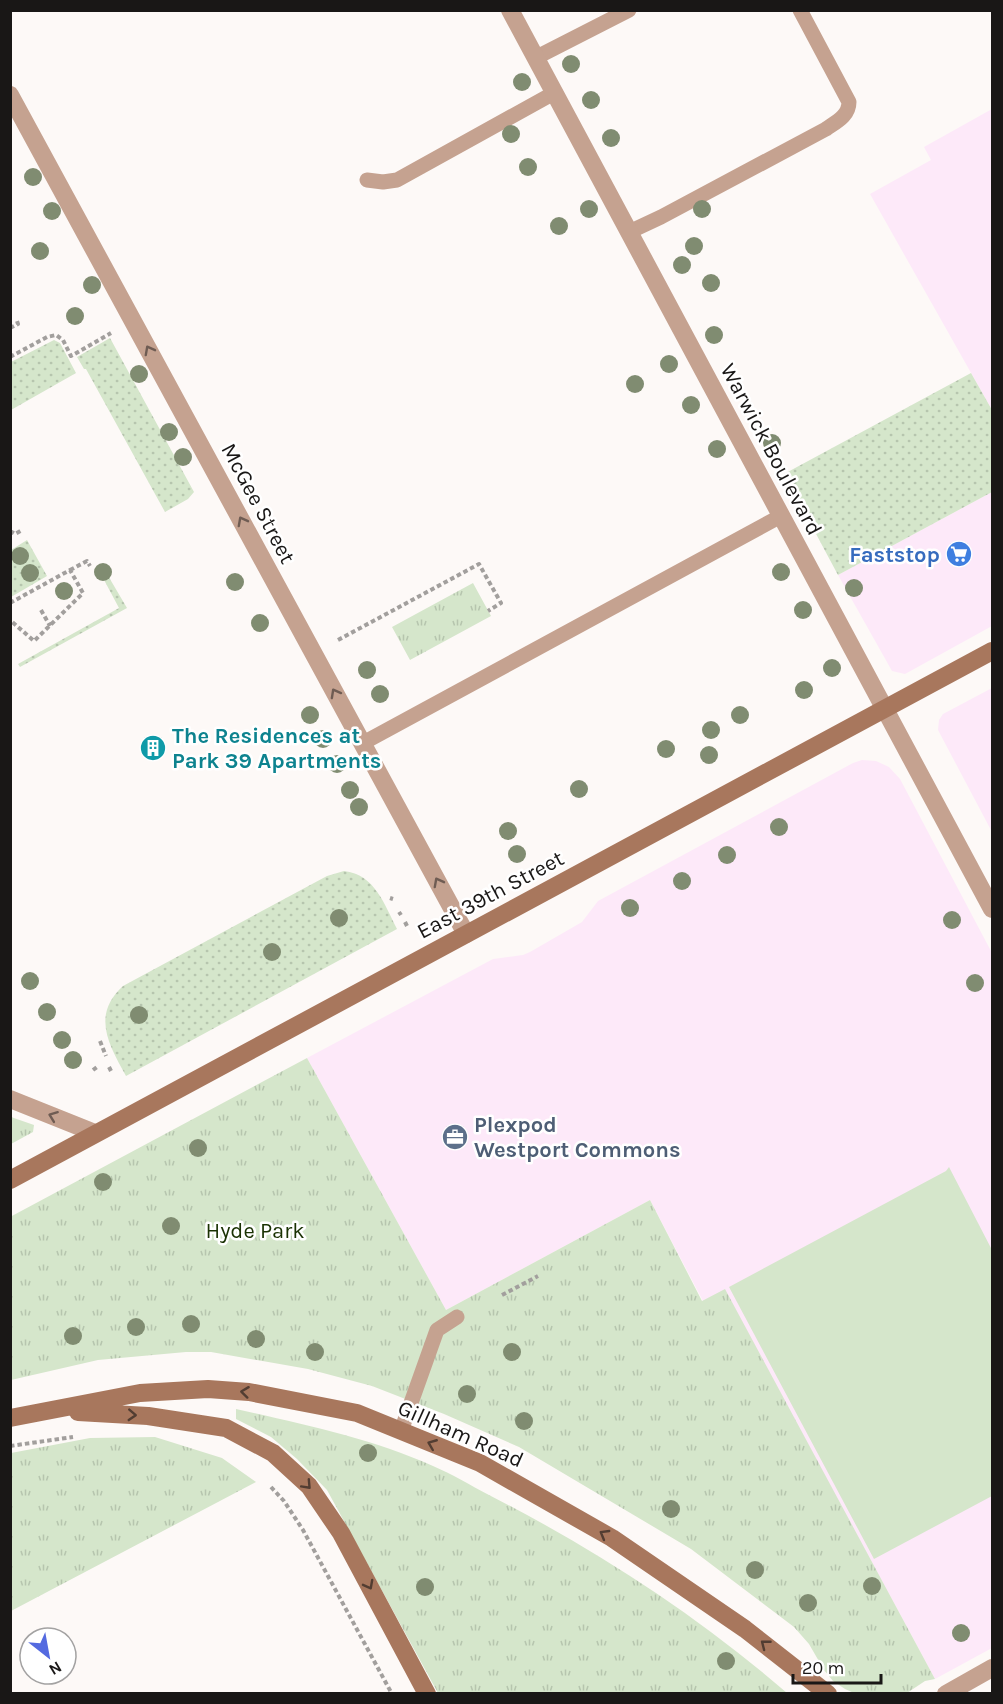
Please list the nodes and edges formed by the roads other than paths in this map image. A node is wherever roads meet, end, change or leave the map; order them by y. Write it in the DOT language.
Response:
graph roads {
  1 [pos="510,10"];
  2 [pos="629,10"];
  3 [pos="800,10"];
  4 [pos="535,58"];
  5 [pos="554,93"];
  6 [pos="10,94"];
  7 [pos="367,180"];
  8 [pos="629,232"];
  9 [pos="781,516"];
  10 [pos="993,651"];
  11 [pos="885,709"];
  12 [pos="363,743"];
  13 [pos="993,909"];
  14 [pos="466,934"];
  15 [pos="10,1099"];
  16 [pos="95,1133"];
  17 [pos="10,1180"];
  18 [pos="457,1317"];
  19 [pos="53,1410"];
  20 [pos="10,1418"];
  21 [pos="400,1431"];
  22 [pos="993,1668"];
  23 [pos="427,1694"];
  24 [pos="828,1694"];
  25 [pos="945,1694"];
  1 -- 4 [label="street, Warwick Boulevard"];
  2 -- 4 [label="lane"];
  3 -- 8 [label="lane"];
  4 -- 5 [label="street, Warwick Boulevard"];
  5 -- 7 [label="lane"];
  5 -- 8 [label="street, Warwick Boulevard"];
  12 -- 6 [label="street, McGee Street, one-way"];
  8 -- 9 [label="street, Warwick Boulevard"];
  9 -- 11 [label="street, Warwick Boulevard"];
  9 -- 12 [label="lane"];
  10 -- 11 [label="main road, East 39th Street"];
  11 -- 13 [label="street, Warwick Boulevard"];
  11 -- 14 [label="main road, East 39th Street"];
  14 -- 12 [label="street, McGee Street, one-way"];
  14 -- 16 [label="main road, East 39th Street"];
  16 -- 15 [label="street, one-way"];
  16 -- 17 [label="main road, East 39th Street"];
  18 -- 21 [label="lane"];
  19 -- 20 [label="main road, Gillham Road"];
  21 -- 19 [label="main road, Gillham Road, one-way"];
  19 -- 23 [label="main road, Gillham Road, one-way"];
  24 -- 21 [label="main road, Gillham Road, one-way"];
  22 -- 25 [label="street"];
}
